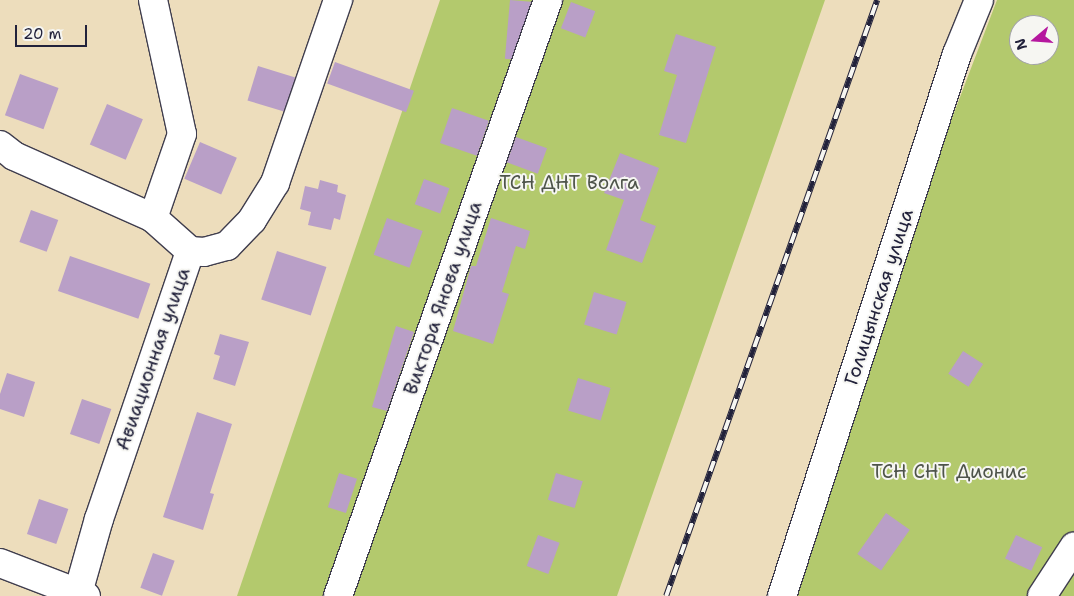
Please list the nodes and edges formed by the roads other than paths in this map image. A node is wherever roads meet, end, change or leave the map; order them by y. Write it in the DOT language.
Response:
graph roads {
  1 [pos="153,0"];
  2 [pos="338,0"];
  3 [pos="548,0"];
  4 [pos="979,0"];
  5 [pos="0,145"];
  6 [pos="153,218"];
  7 [pos="190,251"];
  8 [pos="1074,547"];
  9 [pos="0,563"];
  10 [pos="82,594"];
  11 [pos="338,596"];
  12 [pos="782,596"];
  13 [pos="1042,596"];
  1 -- 6 [label="street"];
  2 -- 7 [label="street, Авиационная улица"];
  3 -- 11 [label="street, Виктора Янова улица"];
  4 -- 12 [label="street, Голицынская улица"];
  5 -- 6 [label="street"];
  6 -- 7 [label="street"];
  7 -- 10 [label="street, Авиационная улица"];
  8 -- 13 [label="street"];
  9 -- 10 [label="street"];
}
